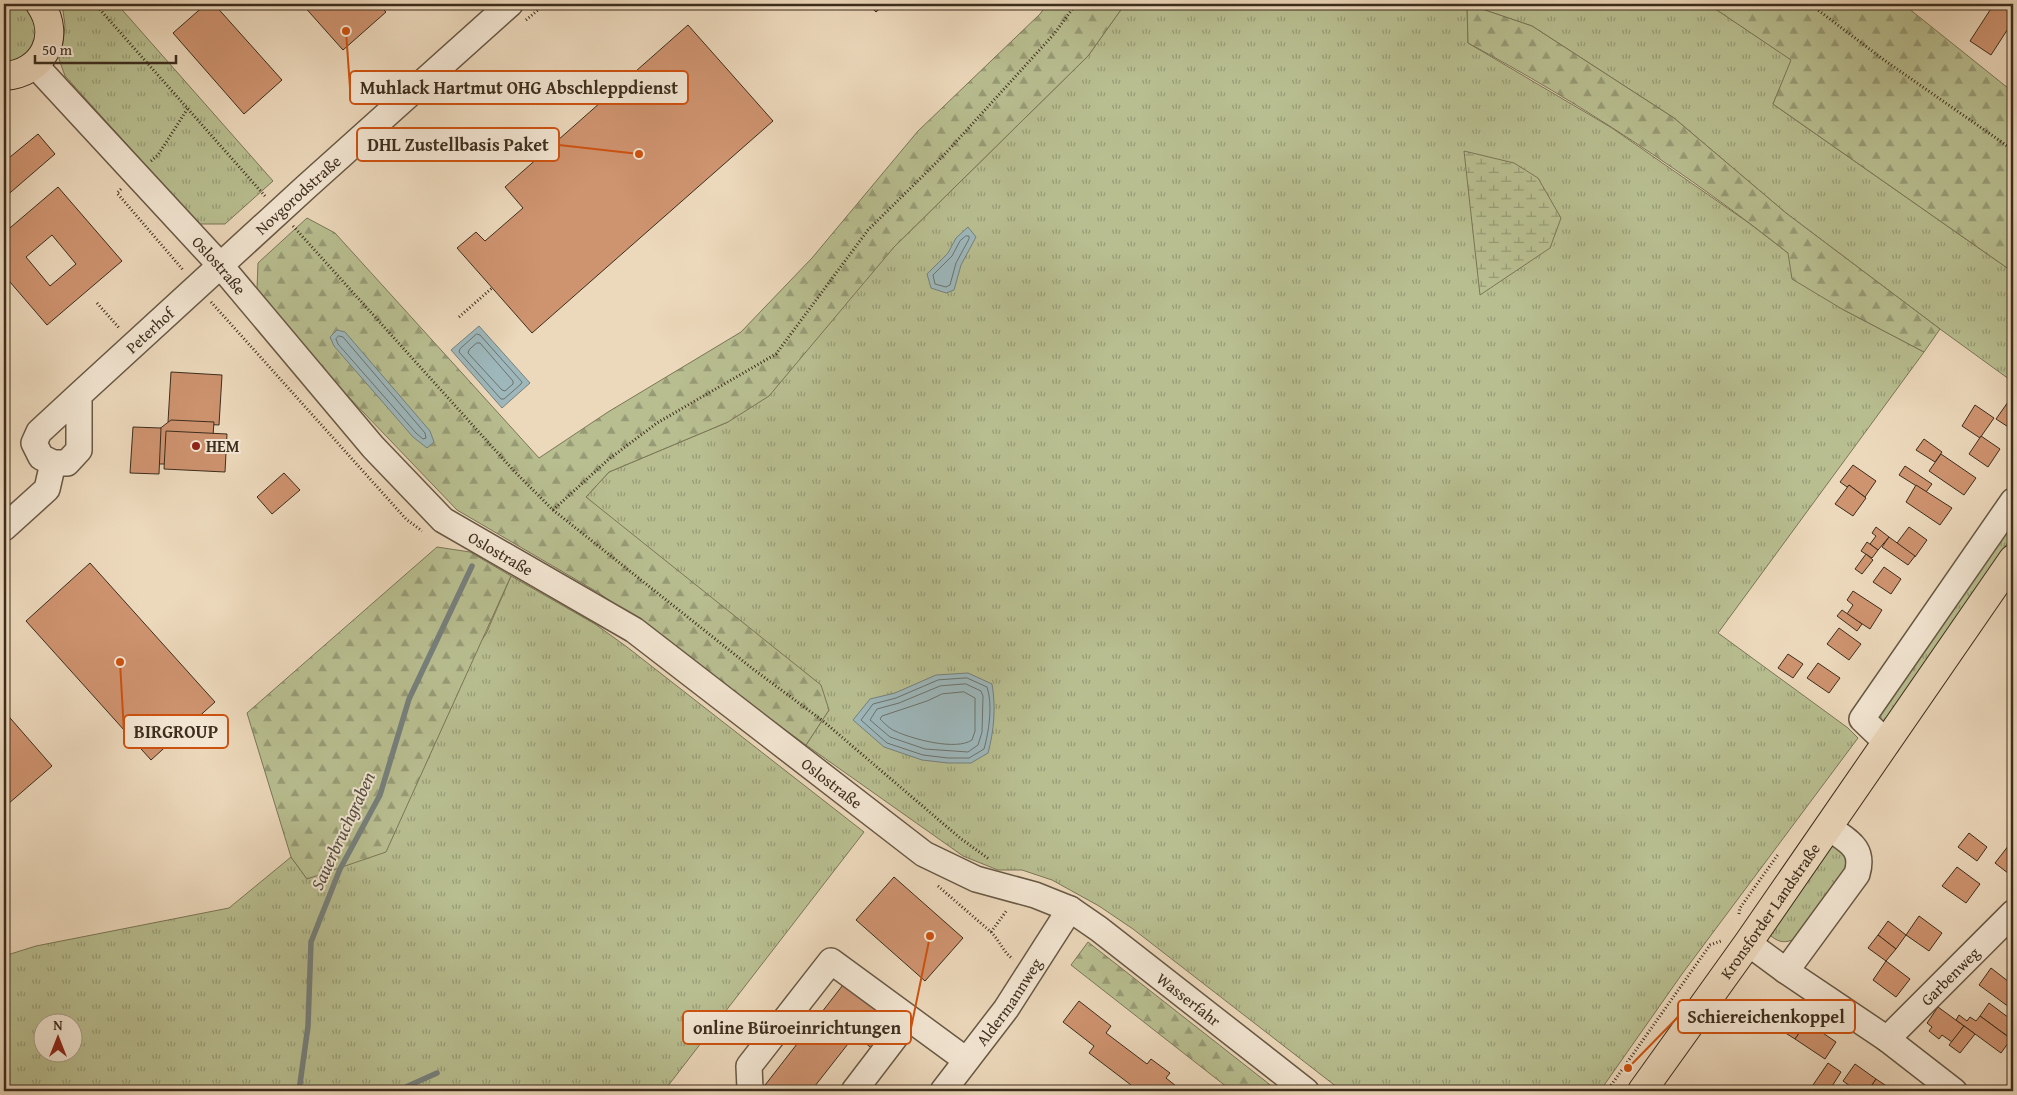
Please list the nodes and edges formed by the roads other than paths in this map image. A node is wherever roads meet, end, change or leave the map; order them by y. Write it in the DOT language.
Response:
graph roads {
  1 [pos="40,4"];
  2 [pos="510,4"];
  3 [pos="35,65"];
  4 [pos="4,76"];
  5 [pos="220,266"];
  6 [pos="79,395"];
  7 [pos="53,463"];
  8 [pos="2013,501"];
  9 [pos="4,528"];
  10 [pos="2013,559"];
  11 [pos="1887,743"];
  12 [pos="1828,827"];
  13 [pos="1070,908"];
  14 [pos="2013,913"];
  15 [pos="1748,943"];
  16 [pos="1786,972"];
  17 [pos="909,1019"];
  18 [pos="1887,1040"];
  19 [pos="966,1060"];
  20 [pos="752,1091"];
  21 [pos="854,1091"];
  22 [pos="943,1091"];
  23 [pos="1306,1091"];
  24 [pos="1642,1091"];
  25 [pos="1954,1091"];
  1 -- 3 [label="main road"];
  2 -- 5 [label="street, Novgorodstraße"];
  3 -- 4 [label="main road"];
  3 -- 5 [label="street, Oslostraße"];
  5 -- 6 [label="street, Peterhof"];
  5 -- 13 [label="street, Oslostraße"];
  6 -- 7 [label="street"];
  6 -- 7 [label="street, Peterhof"];
  7 -- 9 [label="street"];
  8 -- 11 [label="street"];
  10 -- 11 [label="main road, Kronsforder Landstraße"];
  11 -- 12 [label="main road, Kronsforder Landstraße"];
  12 -- 15 [label="main road, Kronsforder Landstraße"];
  12 -- 16 [label="street, Kronsforder Landstraße"];
  13 -- 19 [label="street, Aldermannweg"];
  13 -- 23 [label="street, Wasserfahr"];
  14 -- 18 [label="street, Garbenweg"];
  15 -- 16 [label="street"];
  15 -- 24 [label="main road, Kronsforder Landstraße"];
  16 -- 18 [label="street"];
  17 -- 19 [label="street"];
  17 -- 20 [label="street"];
  17 -- 21 [label="street"];
  18 -- 25 [label="street"];
  19 -- 22 [label="street, Aldermannweg"];
}
